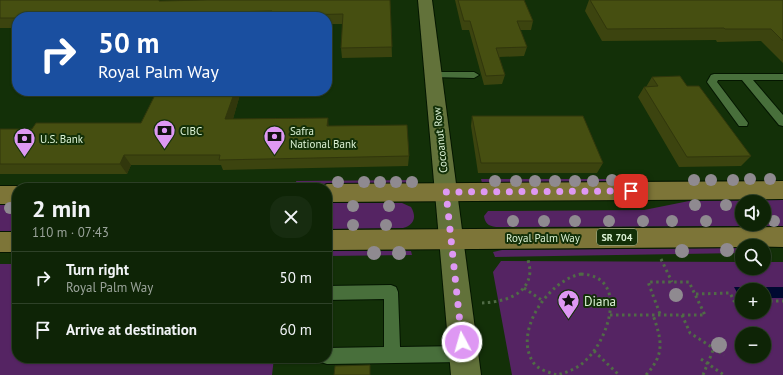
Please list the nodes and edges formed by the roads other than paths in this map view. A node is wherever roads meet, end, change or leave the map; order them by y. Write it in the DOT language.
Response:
graph roads {
  1 [pos="425,0"];
  2 [pos="433,75"];
  3 [pos="474,75"];
  4 [pos="745,77"];
  5 [pos="783,77"];
  6 [pos="783,122"];
  7 [pos="743,123"];
  8 [pos="783,190"];
  9 [pos="446,192"];
  10 [pos="332,193"];
  11 [pos="0,195"];
  12 [pos="12,195"];
  13 [pos="783,237"];
  14 [pos="450,238"];
  15 [pos="332,240"];
  16 [pos="0,242"];
  17 [pos="12,242"];
  18 [pos="332,294"];
  19 [pos="392,355"];
  20 [pos="332,356"];
  21 [pos="464,365"];
  1 -- 2 [label="street, Cocoanut Row"];
  2 -- 3 [label="lane"];
  2 -- 9 [label="street, Cocoanut Row"];
  4 -- 5 [label="lane"];
  4 -- 6 [label="lane"];
  4 -- 7 [label="lane"];
  8 -- 9 [label="main road"];
  9 -- 10 [label="main road"];
  9 -- 14 [label="street, Cocoanut Row"];
  11 -- 12 [label="main road"];
  13 -- 14 [label="main road, Royal Palm Way / SR 704"];
  14 -- 15 [label="main road, Royal Palm Way / SR 704"];
  14 -- 21 [label="street, Cocoanut Row"];
  16 -- 17 [label="main road"];
  18 -- 19 [label="lane"];
  19 -- 20 [label="lane"];
  19 -- 21 [label="lane"];
}
